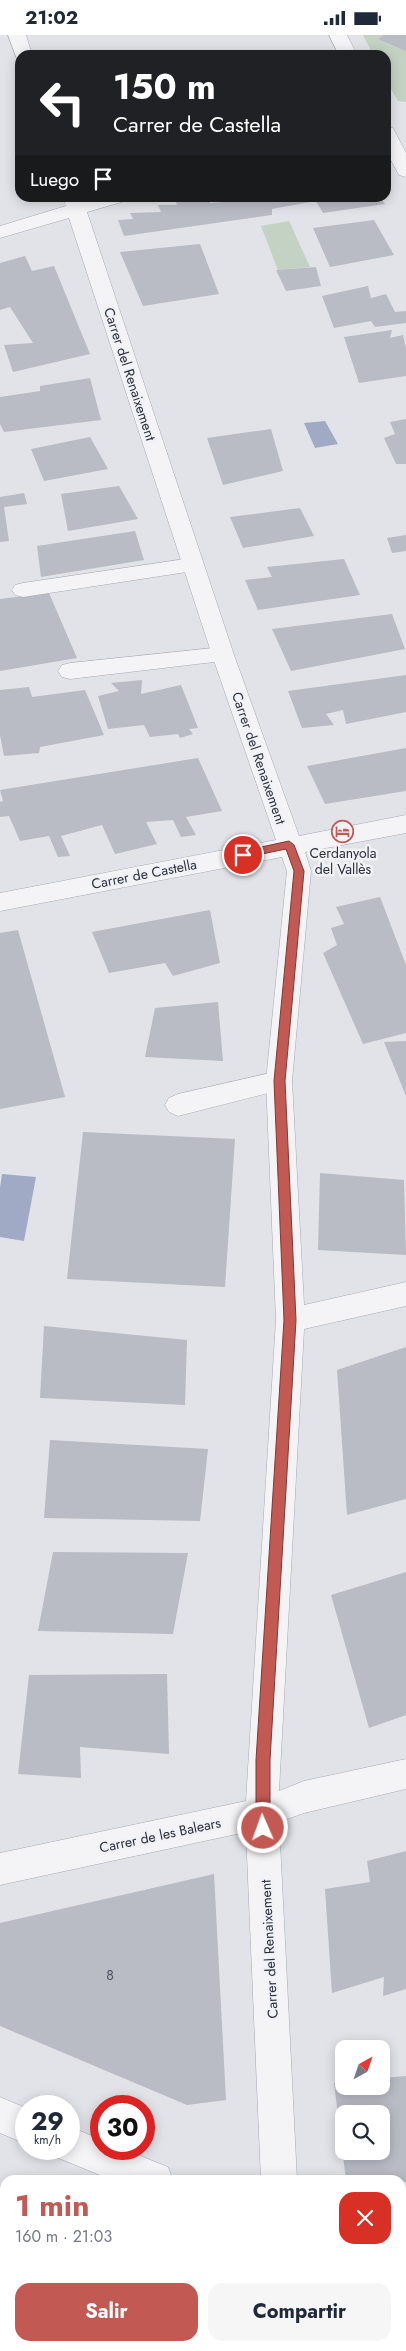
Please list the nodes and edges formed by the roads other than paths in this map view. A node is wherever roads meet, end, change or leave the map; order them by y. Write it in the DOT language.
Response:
graph roads {
  1 [pos="17,35"];
  2 [pos="338,35"];
  3 [pos="22,50"];
  4 [pos="346,50"];
  5 [pos="391,128"];
  6 [pos="406,171"];
  7 [pos="87,202"];
  8 [pos="74,204"];
  9 [pos="0,233"];
  10 [pos="192,565"];
  11 [pos="24,590"];
  12 [pos="222,655"];
  13 [pos="70,671"];
  14 [pos="406,824"];
  15 [pos="289,845"];
  16 [pos="0,902"];
  17 [pos="279,1081"];
  18 [pos="178,1105"];
  19 [pos="406,1293"];
  20 [pos="290,1320"];
  21 [pos="406,1773"];
  22 [pos="262,1813"];
  23 [pos="0,1869"];
  24 [pos="0,2115"];
  25 [pos="15,2121"];
  26 [pos="80,2149"];
  27 [pos="143,2175"];
  28 [pos="279,2175"];
  1 -- 3 [label="street"];
  2 -- 4 [label="street"];
  5 -- 6 [label="street"];
  7 -- 8 [label="street"];
  8 -- 9 [label="street"];
  8 -- 10 [label="street, Carrer del Renaixement"];
  10 -- 11 [label="street"];
  10 -- 12 [label="street, Carrer del Renaixement"];
  12 -- 13 [label="street"];
  12 -- 15 [label="street, Carrer del Renaixement"];
  14 -- 15 [label="street, Carrer de Castella"];
  15 -- 16 [label="street, Carrer de Castella"];
  15 -- 17 [label="street, Carrer del Renaixement"];
  17 -- 18 [label="street"];
  17 -- 20 [label="street, Carrer del Renaixement"];
  19 -- 20 [label="street"];
  20 -- 22 [label="street, Carrer del Renaixement"];
  21 -- 22 [label="street, Carrer de les Balears"];
  22 -- 23 [label="street, Carrer de les Balears"];
  22 -- 28 [label="street, Carrer del Renaixement"];
  24 -- 25 [label="street"];
  26 -- 27 [label="street"];
}
